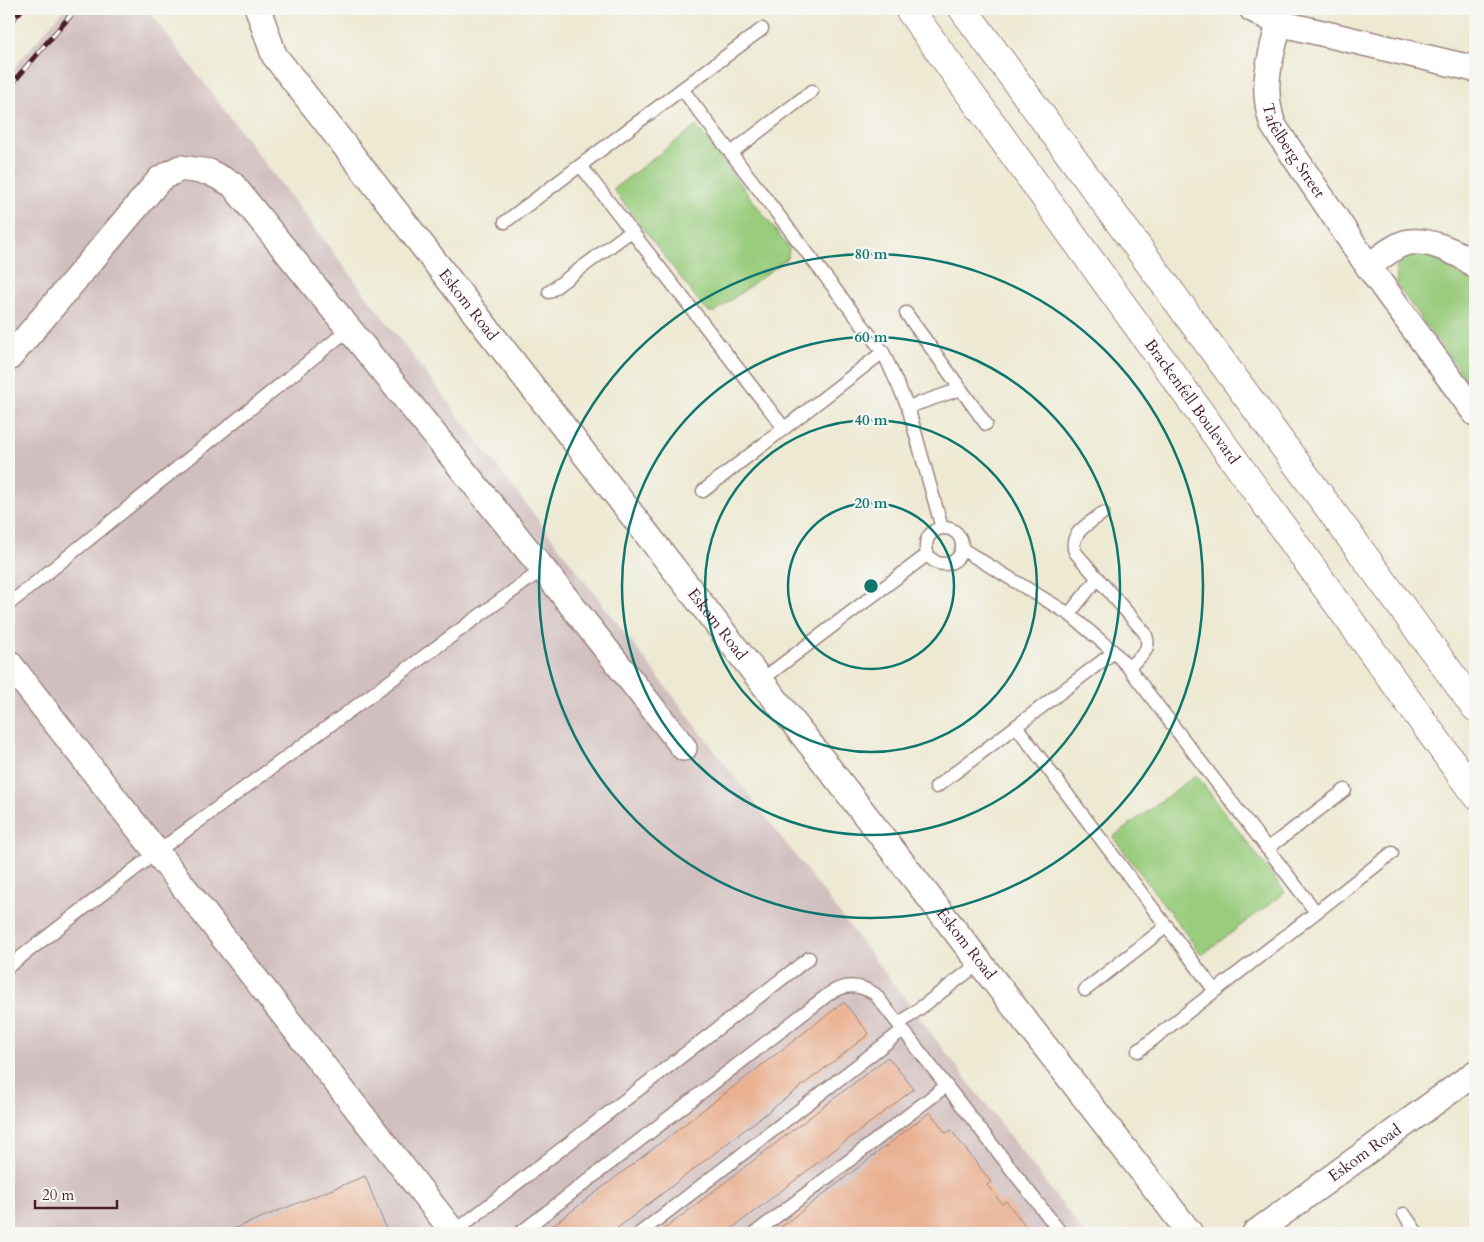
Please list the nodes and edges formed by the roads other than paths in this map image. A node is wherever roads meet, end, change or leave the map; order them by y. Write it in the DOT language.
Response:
graph roads {
  1 [pos="258,9"];
  2 [pos="909,9"];
  3 [pos="963,9"];
  4 [pos="1252,9"];
  5 [pos="1279,23"];
  6 [pos="762,29"];
  7 [pos="1475,69"];
  8 [pos="682,90"];
  9 [pos="812,91"];
  10 [pos="731,153"];
  11 [pos="581,166"];
  12 [pos="506,222"];
  13 [pos="631,231"];
  14 [pos="1475,265"];
  15 [pos="1368,266"];
  16 [pos="549,292"];
  17 [pos="906,312"];
  18 [pos="349,330"];
  19 [pos="883,352"];
  20 [pos="9,358"];
  21 [pos="960,389"];
  22 [pos="908,407"];
  23 [pos="1475,413"];
  24 [pos="986,424"];
  25 [pos="784,428"];
  26 [pos="703,491"];
  27 [pos="1103,513"];
  28 [pos="942,528"];
  29 [pos="962,549"];
  30 [pos="928,554"];
  31 [pos="543,569"];
  32 [pos="1098,578"];
  33 [pos="9,604"];
  34 [pos="1069,614"];
  35 [pos="1114,652"];
  36 [pos="9,663"];
  37 [pos="1128,667"];
  38 [pos="760,681"];
  39 [pos="1475,708"];
  40 [pos="1016,726"];
  41 [pos="684,748"];
  42 [pos="936,787"];
  43 [pos="1345,790"];
  44 [pos="1475,794"];
  45 [pos="1267,848"];
  46 [pos="158,852"];
  47 [pos="1392,853"];
  48 [pos="1316,912"];
  49 [pos="1167,926"];
  50 [pos="810,958"];
  51 [pos="981,962"];
  52 [pos="9,966"];
  53 [pos="1084,990"];
  54 [pos="1215,991"];
  55 [pos="901,1027"];
  56 [pos="1138,1051"];
  57 [pos="1475,1073"];
  58 [pos="946,1086"];
  59 [pos="1404,1214"];
  60 [pos="454,1233"];
  61 [pos="520,1233"];
  62 [pos="640,1233"];
  63 [pos="755,1233"];
  64 [pos="1061,1233"];
  65 [pos="1190,1233"];
  66 [pos="1254,1233"];
  67 [pos="1417,1233"];
  1 -- 38 [label="street, Eskom Road"];
  2 -- 44 [label="street, Brackenfell Boulevard"];
  3 -- 39 [label="street"];
  4 -- 5 [label="street"];
  5 -- 7 [label="street"];
  5 -- 15 [label="street, Tafelberg Street"];
  6 -- 8 [label="lane"];
  8 -- 10 [label="lane"];
  8 -- 11 [label="lane"];
  9 -- 10 [label="lane"];
  10 -- 19 [label="lane"];
  11 -- 12 [label="lane"];
  11 -- 13 [label="lane"];
  13 -- 16 [label="lane"];
  13 -- 25 [label="lane"];
  14 -- 15 [label="street"];
  15 -- 23 [label="street, Tafelberg Street"];
  17 -- 21 [label="lane"];
  18 -- 20 [label="street"];
  18 -- 31 [label="street"];
  18 -- 33 [label="lane"];
  19 -- 22 [label="lane"];
  19 -- 25 [label="lane"];
  21 -- 22 [label="lane"];
  21 -- 24 [label="lane"];
  22 -- 28 [label="lane"];
  25 -- 26 [label="lane"];
  27 -- 32 [label="lane"];
  28 -- 29 [label="lane"];
  28 -- 30 [label="lane"];
  29 -- 30 [label="lane"];
  29 -- 34 [label="lane"];
  30 -- 38 [label="lane"];
  31 -- 41 [label="street"];
  31 -- 46 [label="lane"];
  32 -- 34 [label="lane"];
  32 -- 37 [label="lane"];
  34 -- 35 [label="lane"];
  35 -- 37 [label="lane"];
  35 -- 40 [label="lane"];
  36 -- 46 [label="street"];
  37 -- 45 [label="lane"];
  38 -- 51 [label="street, Eskom Road"];
  40 -- 42 [label="lane"];
  40 -- 49 [label="lane"];
  43 -- 45 [label="lane"];
  45 -- 48 [label="lane"];
  46 -- 52 [label="lane"];
  46 -- 60 [label="street"];
  47 -- 48 [label="lane"];
  48 -- 54 [label="lane"];
  49 -- 53 [label="lane"];
  49 -- 54 [label="lane"];
  50 -- 60 [label="lane"];
  51 -- 55 [label="lane"];
  51 -- 65 [label="street, Eskom Road"];
  54 -- 56 [label="lane"];
  55 -- 58 [label="lane"];
  55 -- 61 [label="lane"];
  55 -- 62 [label="lane"];
  57 -- 66 [label="street, Eskom Road"];
  58 -- 63 [label="lane"];
  58 -- 64 [label="lane"];
  59 -- 67 [label="lane"];
}
